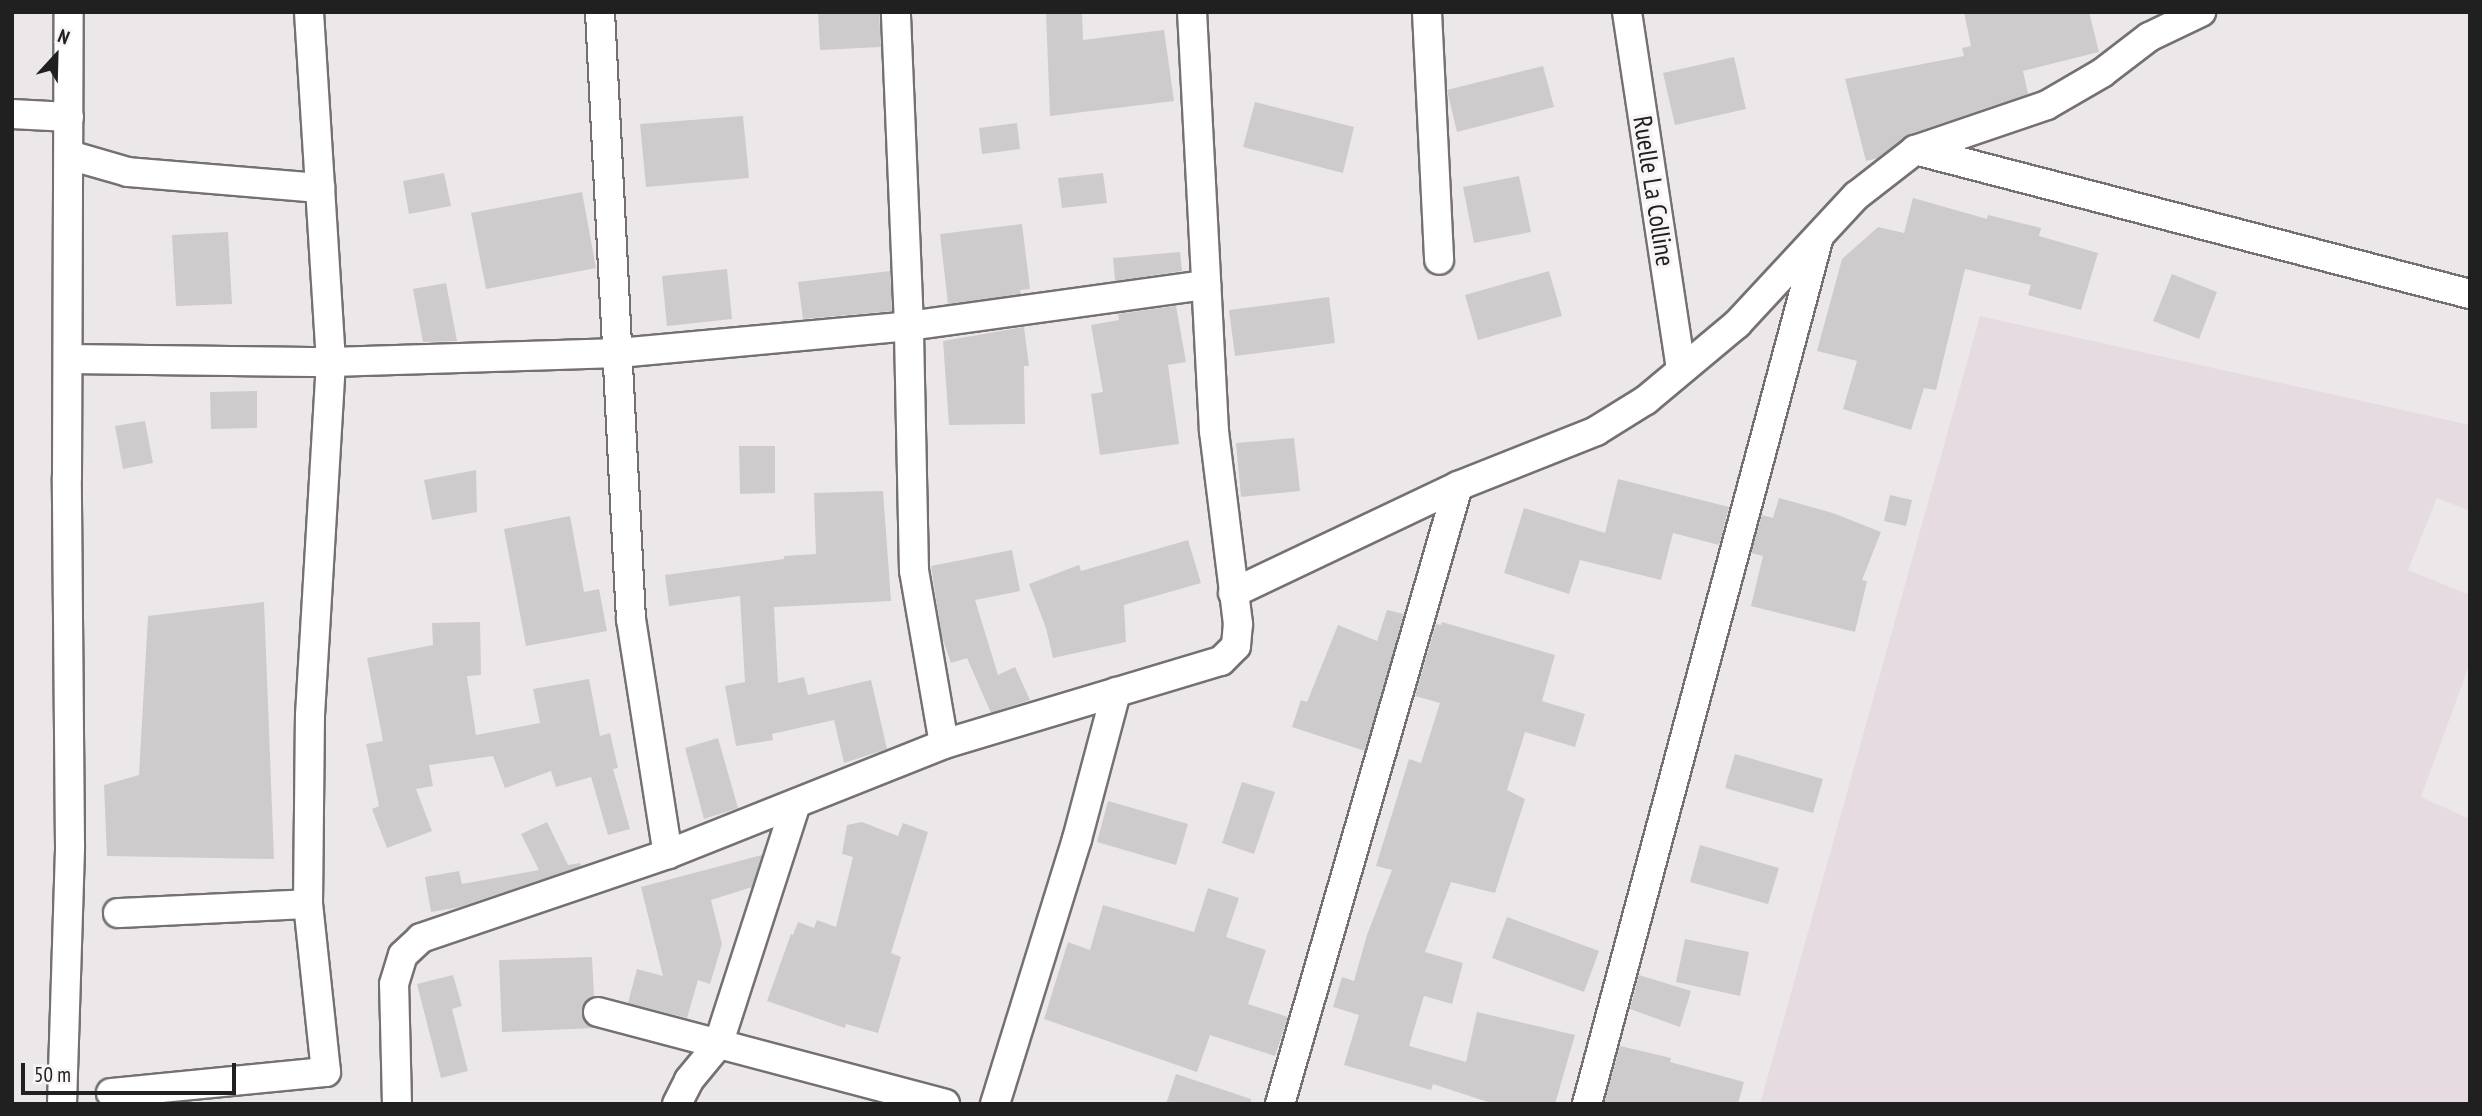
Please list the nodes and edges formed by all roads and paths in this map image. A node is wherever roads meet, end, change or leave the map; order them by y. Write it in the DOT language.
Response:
graph roads {
  1 [pos="69,12"];
  2 [pos="309,12"];
  3 [pos="600,12"];
  4 [pos="896,12"];
  5 [pos="1192,12"];
  6 [pos="1427,12"];
  7 [pos="1627,12"];
  8 [pos="2201,12"];
  9 [pos="12,114"];
  10 [pos="69,117"];
  11 [pos="1915,150"];
  12 [pos="69,155"];
  13 [pos="320,188"];
  14 [pos="1820,234"];
  15 [pos="1439,260"];
  16 [pos="1206,285"];
  17 [pos="2470,294"];
  18 [pos="909,326"];
  19 [pos="619,353"];
  20 [pos="68,359"];
  21 [pos="331,362"];
  22 [pos="1681,369"];
  23 [pos="1458,486"];
  24 [pos="1233,593"];
  25 [pos="1116,692"];
  26 [pos="944,744"];
  27 [pos="796,804"];
  28 [pos="668,854"];
  29 [pos="308,904"];
  30 [pos="118,913"];
  31 [pos="598,1012"];
  32 [pos="718,1045"];
  33 [pos="111,1093"];
  34 [pos="62,1104"];
  35 [pos="397,1104"];
  36 [pos="677,1104"];
  37 [pos="945,1104"];
  38 [pos="995,1104"];
  39 [pos="1280,1104"];
  40 [pos="1587,1104"];
  1 -- 10 [label="street"];
  2 -- 13 [label="street"];
  3 -- 19 [label="street"];
  4 -- 18 [label="street"];
  5 -- 16 [label="street"];
  6 -- 15 [label="street"];
  7 -- 22 [label="street, Ruelle La Colline"];
  8 -- 11 [label="street"];
  9 -- 10 [label="street"];
  10 -- 12 [label="street"];
  11 -- 14 [label="street"];
  11 -- 17 [label="street"];
  12 -- 13 [label="street"];
  12 -- 20 [label="street"];
  13 -- 21 [label="street"];
  14 -- 22 [label="street"];
  14 -- 40 [label="street"];
  16 -- 18 [label="street"];
  16 -- 24 [label="street"];
  18 -- 19 [label="street"];
  18 -- 26 [label="street"];
  19 -- 21 [label="street"];
  19 -- 28 [label="street"];
  20 -- 21 [label="street"];
  20 -- 34 [label="street"];
  21 -- 29 [label="street"];
  22 -- 23 [label="street"];
  23 -- 24 [label="street"];
  23 -- 39 [label="street"];
  24 -- 25 [label="street"];
  25 -- 26 [label="street"];
  25 -- 38 [label="street"];
  26 -- 27 [label="street"];
  27 -- 28 [label="street"];
  27 -- 32 [label="street"];
  28 -- 35 [label="street"];
  29 -- 30 [label="street"];
  29 -- 33 [label="street"];
  31 -- 32 [label="street"];
  32 -- 36 [label="street"];
  32 -- 37 [label="street"];
}
